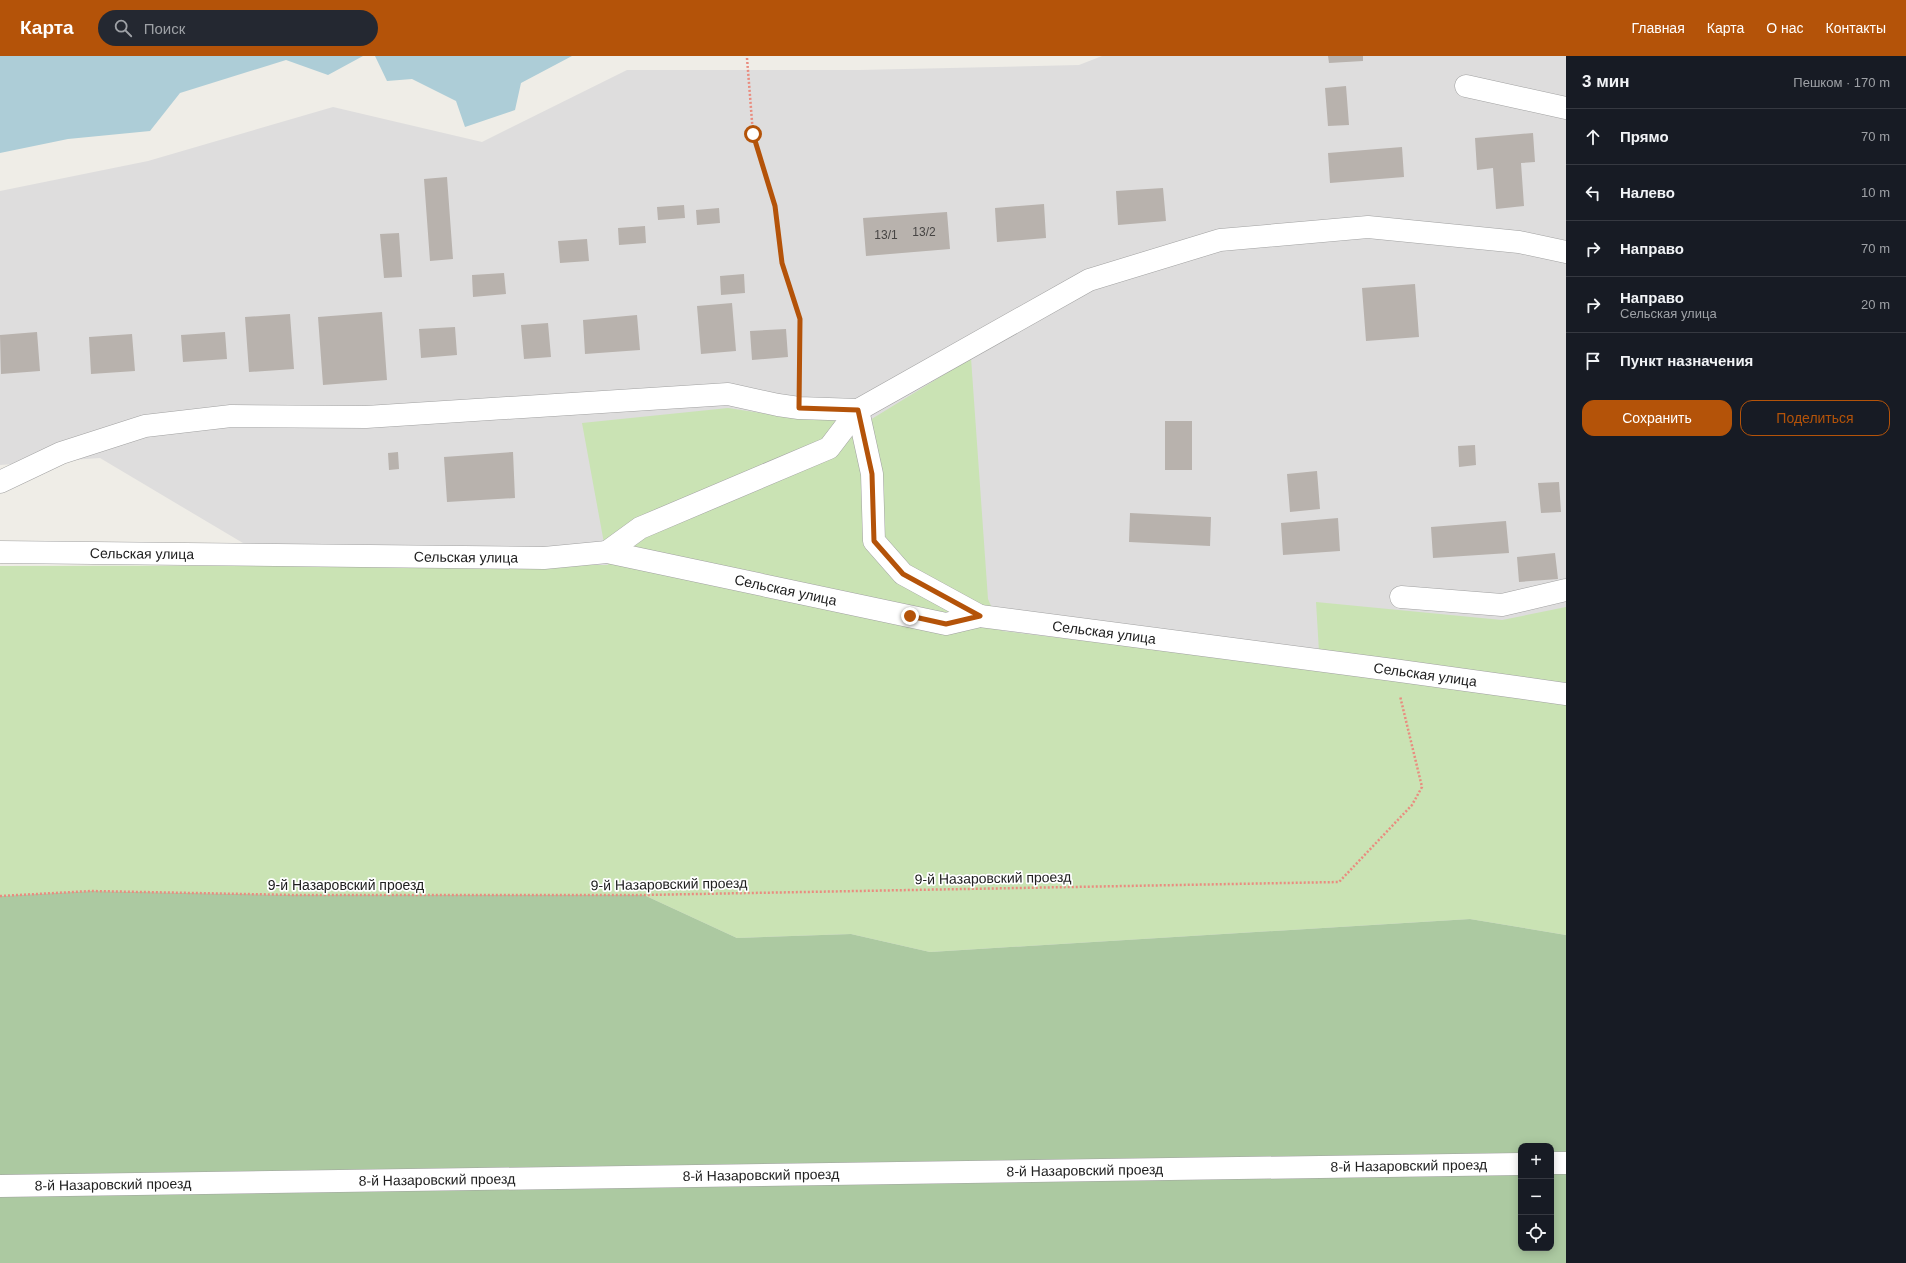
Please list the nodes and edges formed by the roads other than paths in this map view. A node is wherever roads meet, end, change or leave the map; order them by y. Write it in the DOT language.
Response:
graph roads {
  1 [pos="1466,86"];
  2 [pos="1566,108"];
  3 [pos="1566,252"];
  4 [pos="858,410"];
  5 [pos="0,482"];
  6 [pos="0,552"];
  7 [pos="607,552"];
  8 [pos="1566,590"];
  9 [pos="1401,597"];
  10 [pos="980,616"];
  11 [pos="1566,694"];
  12 [pos="1554,1163"];
  13 [pos="1566,1163"];
  14 [pos="1518,1164"];
  15 [pos="0,1186"];
  1 -- 2 [label="street"];
  3 -- 4 [label="street"];
  4 -- 5 [label="street"];
  4 -- 7 [label="street"];
  4 -- 10 [label="street"];
  6 -- 7 [label="street, Сельская улица"];
  7 -- 10 [label="street, Сельская улица"];
  8 -- 9 [label="street"];
  10 -- 11 [label="street, Сельская улица"];
  12 -- 13 [label="street"];
  14 -- 15 [label="street, 8-й Назаровский проезд"];
}
